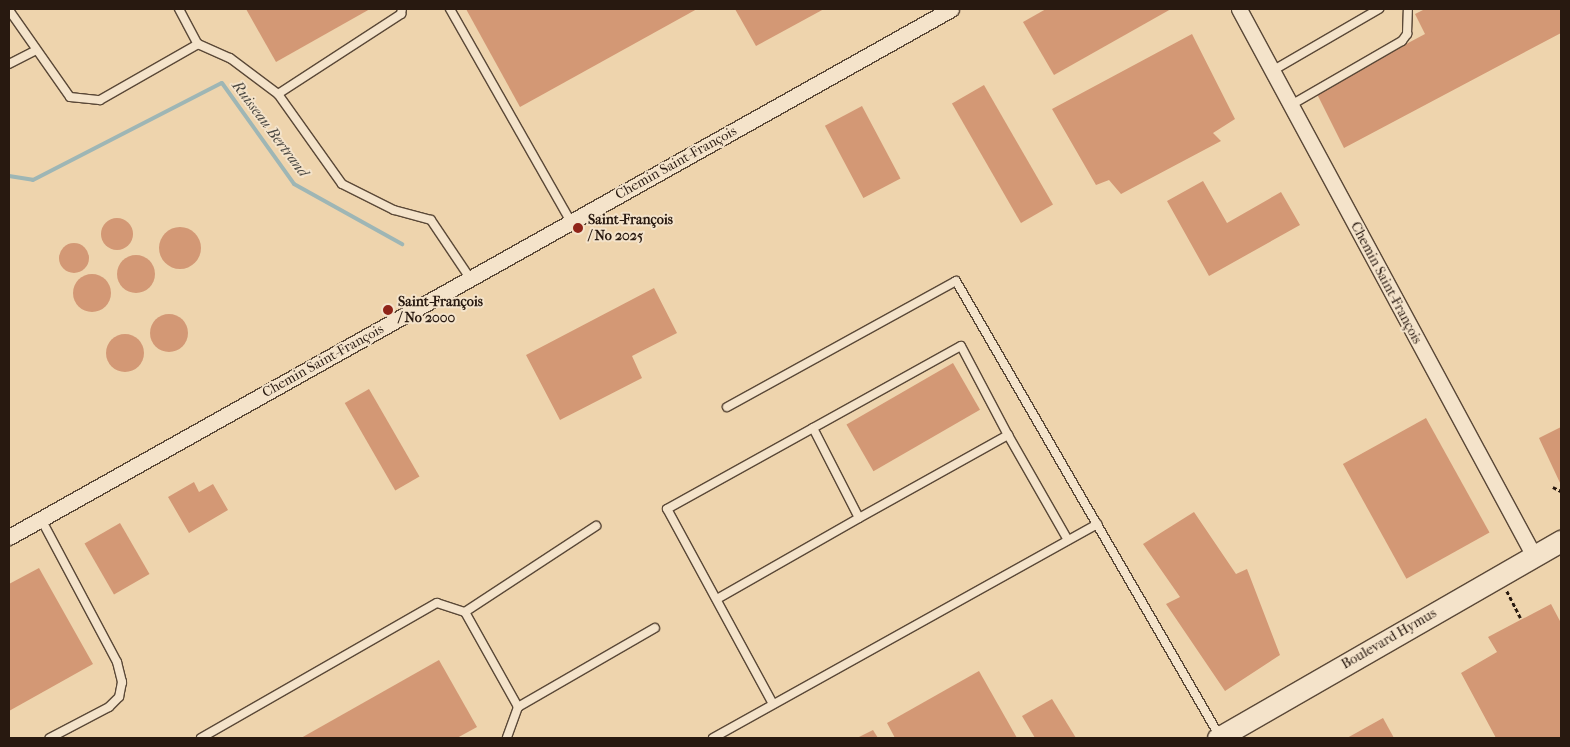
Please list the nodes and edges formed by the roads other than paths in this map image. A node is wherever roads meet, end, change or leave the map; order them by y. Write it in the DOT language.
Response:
graph roads {
  1 [pos="179,9"];
  2 [pos="402,9"];
  3 [pos="450,9"];
  4 [pos="951,9"];
  5 [pos="1239,9"];
  6 [pos="1379,9"];
  7 [pos="1405,9"];
  8 [pos="9,10"];
  9 [pos="198,44"];
  10 [pos="34,51"];
  11 [pos="9,64"];
  12 [pos="1272,71"];
  13 [pos="278,94"];
  14 [pos="1290,105"];
  15 [pos="571,222"];
  16 [pos="470,278"];
  17 [pos="727,407"];
  18 [pos="813,428"];
  19 [pos="1008,436"];
  20 [pos="859,518"];
  21 [pos="41,519"];
  22 [pos="1097,524"];
  23 [pos="596,526"];
  24 [pos="9,537"];
  25 [pos="1068,540"];
  26 [pos="1561,541"];
  27 [pos="1534,556"];
  28 [pos="717,599"];
  29 [pos="465,612"];
  30 [pos="654,628"];
  31 [pos="773,704"];
  32 [pos="518,707"];
  33 [pos="50,738"];
  34 [pos="201,738"];
  35 [pos="506,738"];
  36 [pos="713,738"];
  37 [pos="1219,738"];
  1 -- 9 [label="lane"];
  2 -- 13 [label="lane"];
  3 -- 15 [label="lane"];
  4 -- 15 [label="street, Chemin Saint-François"];
  5 -- 12 [label="street, Chemin Saint-François"];
  6 -- 12 [label="lane"];
  7 -- 14 [label="lane"];
  8 -- 10 [label="lane"];
  9 -- 10 [label="lane"];
  9 -- 13 [label="lane"];
  10 -- 11 [label="lane"];
  12 -- 14 [label="street, Chemin Saint-François"];
  13 -- 16 [label="lane"];
  14 -- 27 [label="street, Chemin Saint-François"];
  15 -- 16 [label="street, Chemin Saint-François"];
  16 -- 21 [label="street, Chemin Saint-François"];
  17 -- 22 [label="lane"];
  18 -- 19 [label="lane"];
  18 -- 20 [label="lane"];
  18 -- 28 [label="lane"];
  19 -- 20 [label="lane"];
  19 -- 25 [label="lane"];
  20 -- 28 [label="lane"];
  21 -- 24 [label="street, Chemin Saint-François"];
  21 -- 33 [label="lane"];
  22 -- 25 [label="lane"];
  22 -- 37 [label="lane"];
  23 -- 29 [label="lane"];
  25 -- 31 [label="lane"];
  26 -- 27 [label="street, Boulevard Hymus"];
  27 -- 37 [label="street, Boulevard Hymus"];
  28 -- 31 [label="lane"];
  29 -- 32 [label="lane"];
  29 -- 34 [label="lane"];
  30 -- 32 [label="lane"];
  31 -- 36 [label="lane"];
  32 -- 35 [label="lane"];
}
